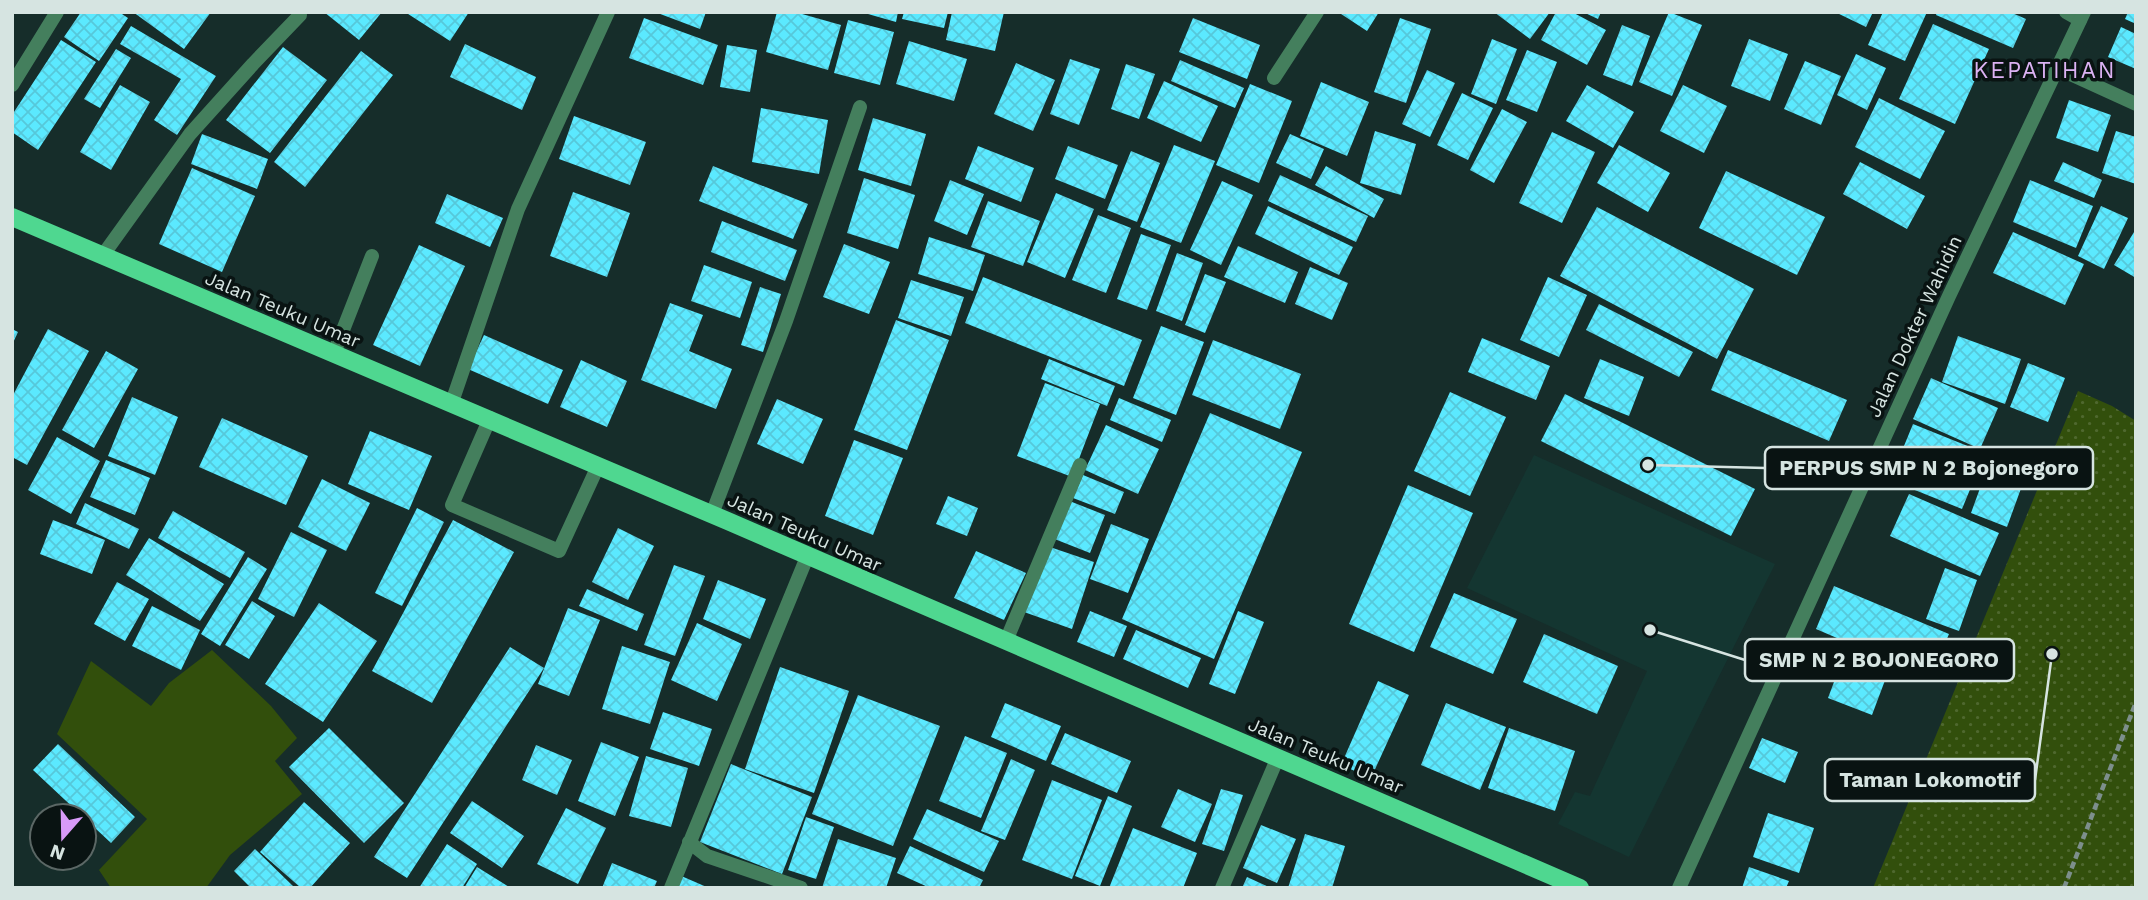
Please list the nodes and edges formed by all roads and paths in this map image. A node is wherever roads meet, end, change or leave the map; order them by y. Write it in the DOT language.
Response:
graph roads {
  1 [pos="57,12"];
  2 [pos="608,12"];
  3 [pos="1317,12"];
  4 [pos="2066,12"];
  5 [pos="300,15"];
  6 [pos="2082,16"];
  7 [pos="2057,68"];
  8 [pos="1274,78"];
  9 [pos="12,85"];
  10 [pos="2136,104"];
  11 [pos="860,107"];
  12 [pos="12,217"];
  13 [pos="103,255"];
  14 [pos="372,256"];
  15 [pos="334,353"];
  16 [pos="452,402"];
  17 [pos="490,418"];
  18 [pos="1080,465"];
  19 [pos="598,466"];
  20 [pos="712,514"];
  21 [pos="807,557"];
  22 [pos="1006,642"];
  23 [pos="2136,702"];
  24 [pos="1278,757"];
  25 [pos="689,842"];
  26 [pos="671,888"];
  27 [pos="801,888"];
  28 [pos="1222,888"];
  29 [pos="1580,888"];
  30 [pos="1679,888"];
  31 [pos="2064,888"];
  1 -- 9 [label="street"];
  2 -- 16 [label="street"];
  3 -- 8 [label="street"];
  4 -- 6 [label="street"];
  5 -- 13 [label="street"];
  6 -- 7 [label="street, Jalan Dokter Wahidin"];
  7 -- 10 [label="street"];
  7 -- 30 [label="street, Jalan Dokter Wahidin"];
  11 -- 20 [label="street"];
  12 -- 13 [label="main road, Jalan Teuku Umar"];
  13 -- 15 [label="main road, Jalan Teuku Umar"];
  14 -- 15 [label="street"];
  15 -- 16 [label="main road, Jalan Teuku Umar"];
  16 -- 17 [label="main road, Jalan Teuku Umar"];
  17 -- 19 [label="main road, Jalan Teuku Umar"];
  17 -- 19 [label="street"];
  18 -- 22 [label="street"];
  19 -- 20 [label="main road, Jalan Teuku Umar"];
  20 -- 21 [label="main road, Jalan Teuku Umar"];
  21 -- 22 [label="main road, Jalan Teuku Umar"];
  21 -- 25 [label="street"];
  22 -- 24 [label="main road, Jalan Teuku Umar"];
  23 -- 31 [label="path"];
  24 -- 28 [label="street"];
  24 -- 29 [label="main road, Jalan Teuku Umar"];
  25 -- 26 [label="street"];
  25 -- 27 [label="street"];
}
